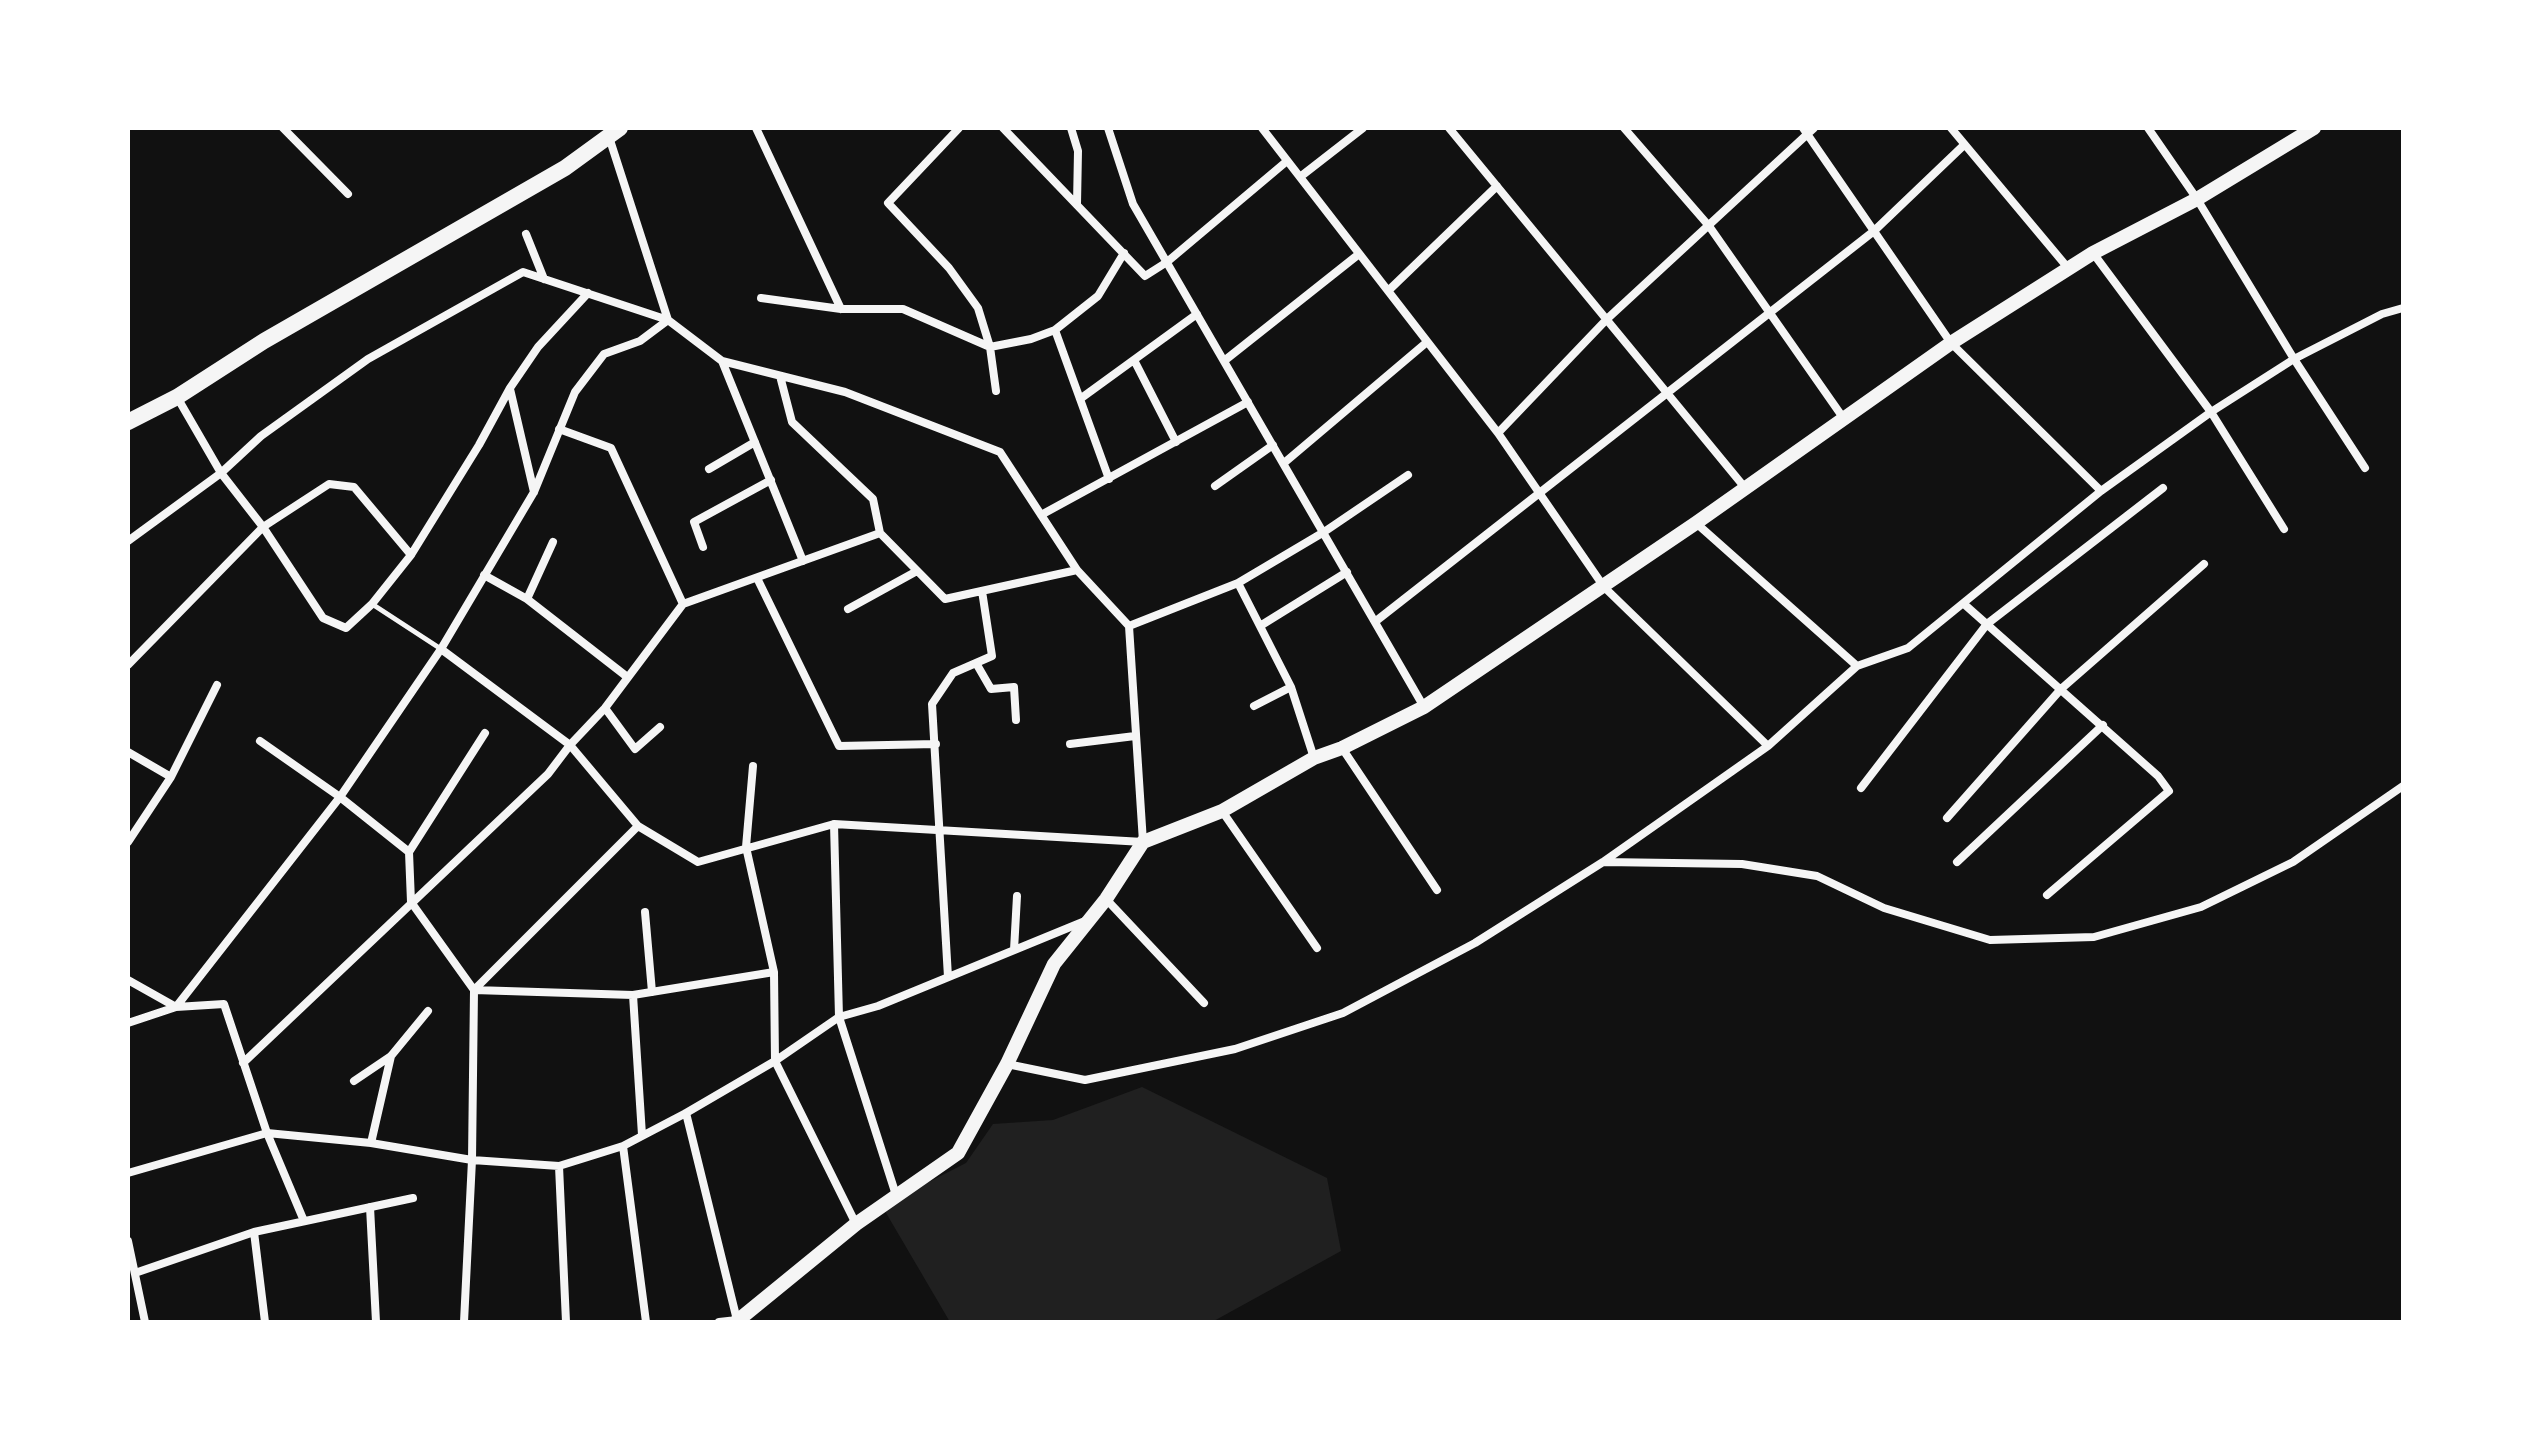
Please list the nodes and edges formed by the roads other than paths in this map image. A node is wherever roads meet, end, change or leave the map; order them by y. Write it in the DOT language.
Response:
graph roads {
  1 [pos="283,128"];
  2 [pos="756,128"];
  3 [pos="959,128"];
  4 [pos="1003,128"];
  5 [pos="1071,128"];
  6 [pos="1108,128"];
  7 [pos="1262,128"];
  8 [pos="1363,128"];
  9 [pos="1449,128"];
  10 [pos="1624,128"];
  11 [pos="1951,128"];
  12 [pos="2148,128"];
  13 [pos="2314,128"];
  14 [pos="1808,130"];
  15 [pos="614,132"];
  16 [pos="1964,145"];
  17 [pos="1287,161"];
  18 [pos="1300,177"];
  19 [pos="1497,186"];
  20 [pos="348,194"];
  21 [pos="2197,199"];
  22 [pos="1077,204"];
  23 [pos="1709,226"];
  24 [pos="1874,231"];
  25 [pos="526,234"];
  26 [pos="1124,253"];
  27 [pos="2093,253"];
  28 [pos="1359,254"];
  29 [pos="1167,262"];
  30 [pos="2068,268"];
  31 [pos="544,279"];
  32 [pos="1388,291"];
  33 [pos="588,293"];
  34 [pos="761,298"];
  35 [pos="2403,308"];
  36 [pos="841,309"];
  37 [pos="1768,313"];
  38 [pos="1197,314"];
  39 [pos="1607,319"];
  40 [pos="668,320"];
  41 [pos="1055,330"];
  42 [pos="1427,342"];
  43 [pos="1951,343"];
  44 [pos="990,347"];
  45 [pos="2294,359"];
  46 [pos="1134,360"];
  47 [pos="722,361"];
  48 [pos="1224,361"];
  49 [pos="780,376"];
  50 [pos="510,388"];
  51 [pos="996,391"];
  52 [pos="1667,393"];
  53 [pos="177,397"];
  54 [pos="1080,399"];
  55 [pos="1248,402"];
  56 [pos="2211,412"];
  57 [pos="1844,419"];
  58 [pos="128,422"];
  59 [pos="559,429"];
  60 [pos="1498,433"];
  61 [pos="755,442"];
  62 [pos="1176,442"];
  63 [pos="1273,445"];
  64 [pos="1284,463"];
  65 [pos="2365,468"];
  66 [pos="709,469"];
  67 [pos="221,473"];
  68 [pos="1408,475"];
  69 [pos="1109,479"];
  70 [pos="771,480"];
  71 [pos="1215,486"];
  72 [pos="2163,488"];
  73 [pos="1746,489"];
  74 [pos="2101,491"];
  75 [pos="534,492"];
  76 [pos="1538,492"];
  77 [pos="1041,515"];
  78 [pos="1696,523"];
  79 [pos="263,527"];
  80 [pos="2284,529"];
  81 [pos="1324,532"];
  82 [pos="880,533"];
  83 [pos="128,541"];
  84 [pos="553,542"];
  85 [pos="703,547"];
  86 [pos="411,555"];
  87 [pos="803,561"];
  88 [pos="2204,564"];
  89 [pos="1077,570"];
  90 [pos="917,571"];
  91 [pos="1347,572"];
  92 [pos="484,575"];
  93 [pos="757,578"];
  94 [pos="1238,583"];
  95 [pos="1604,587"];
  96 [pos="982,591"];
  97 [pos="527,599"];
  98 [pos="372,604"];
  99 [pos="683,604"];
  100 [pos="1964,604"];
  101 [pos="848,609"];
  102 [pos="1376,621"];
  103 [pos="1987,624"];
  104 [pos="1129,626"];
  105 [pos="1260,626"];
  106 [pos="441,649"];
  107 [pos="976,663"];
  108 [pos="128,665"];
  109 [pos="1857,666"];
  110 [pos="626,676"];
  111 [pos="217,685"];
  112 [pos="1291,687"];
  113 [pos="2061,689"];
  114 [pos="1254,706"];
  115 [pos="1424,707"];
  116 [pos="605,708"];
  117 [pos="1016,720"];
  118 [pos="2103,725"];
  119 [pos="660,727"];
  120 [pos="485,733"];
  121 [pos="1135,736"];
  122 [pos="260,741"];
  123 [pos="936,744"];
  124 [pos="1070,744"];
  125 [pos="570,745"];
  126 [pos="1768,746"];
  127 [pos="1342,748"];
  128 [pos="128,752"];
  129 [pos="1314,758"];
  130 [pos="753,766"];
  131 [pos="171,777"];
  132 [pos="2403,786"];
  133 [pos="1861,788"];
  134 [pos="340,797"];
  135 [pos="1222,811"];
  136 [pos="1947,818"];
  137 [pos="834,824"];
  138 [pos="638,826"];
  139 [pos="939,828"];
  140 [pos="128,842"];
  141 [pos="1143,842"];
  142 [pos="746,847"];
  143 [pos="409,852"];
  144 [pos="1603,862"];
  145 [pos="1957,862"];
  146 [pos="1437,890"];
  147 [pos="2047,895"];
  148 [pos="1017,896"];
  149 [pos="1106,899"];
  150 [pos="411,902"];
  151 [pos="645,912"];
  152 [pos="1090,919"];
  153 [pos="1317,948"];
  154 [pos="1014,950"];
  155 [pos="774,972"];
  156 [pos="948,977"];
  157 [pos="128,980"];
  158 [pos="474,990"];
  159 [pos="652,992"];
  160 [pos="633,995"];
  161 [pos="1204,1003"];
  162 [pos="176,1007"];
  163 [pos="428,1011"];
  164 [pos="839,1017"];
  165 [pos="128,1023"];
  166 [pos="391,1056"];
  167 [pos="775,1061"];
  168 [pos="243,1063"];
  169 [pos="1007,1064"];
  170 [pos="354,1081"];
  171 [pos="686,1113"];
  172 [pos="267,1133"];
  173 [pos="642,1135"];
  174 [pos="371,1143"];
  175 [pos="623,1146"];
  176 [pos="472,1160"];
  177 [pos="559,1166"];
  178 [pos="128,1173"];
  179 [pos="896,1195"];
  180 [pos="413,1198"];
  181 [pos="370,1207"];
  182 [pos="304,1221"];
  183 [pos="856,1224"];
  184 [pos="254,1232"];
  185 [pos="128,1241"];
  186 [pos="135,1273"];
  187 [pos="133,1294"];
  188 [pos="736,1321"];
  189 [pos="145,1322"];
  190 [pos="265,1322"];
  191 [pos="376,1322"];
  192 [pos="464,1322"];
  193 [pos="566,1322"];
  194 [pos="646,1322"];
  195 [pos="719,1322"];
  1 -- 20 [label="street"];
  2 -- 36 [label="street"];
  3 -- 44 [label="street"];
  4 -- 22 [label="street"];
  5 -- 22 [label="street"];
  6 -- 29 [label="street"];
  7 -- 17 [label="street"];
  8 -- 18 [label="street"];
  9 -- 19 [label="street"];
  10 -- 23 [label="street"];
  11 -- 16 [label="street"];
  12 -- 21 [label="street"];
  13 -- 21 [label="street"];
  14 -- 23 [label="street"];
  14 -- 24 [label="street"];
  15 -- 40 [label="street"];
  15 -- 53 [label="main road"];
  16 -- 24 [label="street"];
  16 -- 30 [label="street"];
  17 -- 18 [label="street"];
  17 -- 29 [label="street"];
  18 -- 28 [label="street"];
  19 -- 32 [label="street"];
  19 -- 39 [label="street"];
  21 -- 27 [label="street"];
  21 -- 45 [label="street"];
  22 -- 26 [label="street"];
  23 -- 37 [label="street"];
  23 -- 39 [label="street"];
  24 -- 37 [label="street"];
  24 -- 43 [label="street"];
  25 -- 31 [label="street"];
  26 -- 29 [label="street"];
  26 -- 41 [label="street"];
  27 -- 30 [label="street"];
  27 -- 56 [label="street"];
  28 -- 32 [label="street"];
  28 -- 48 [label="street"];
  29 -- 38 [label="street"];
  30 -- 43 [label="street"];
  31 -- 33 [label="street"];
  31 -- 67 [label="street"];
  32 -- 42 [label="street"];
  33 -- 40 [label="street"];
  33 -- 50 [label="street"];
  34 -- 36 [label="street"];
  35 -- 45 [label="street"];
  36 -- 44 [label="street"];
  37 -- 52 [label="street"];
  37 -- 57 [label="street"];
  38 -- 46 [label="street"];
  38 -- 48 [label="street"];
  39 -- 52 [label="street"];
  39 -- 60 [label="street"];
  40 -- 47 [label="street"];
  40 -- 59 [label="street"];
  41 -- 44 [label="street"];
  41 -- 54 [label="street"];
  42 -- 60 [label="street"];
  42 -- 64 [label="street"];
  43 -- 57 [label="street"];
  43 -- 74 [label="street"];
  44 -- 51 [label="street"];
  45 -- 56 [label="street"];
  45 -- 65 [label="street"];
  46 -- 54 [label="street"];
  46 -- 62 [label="street"];
  47 -- 49 [label="street"];
  47 -- 61 [label="street"];
  48 -- 55 [label="street"];
  49 -- 77 [label="street"];
  49 -- 82 [label="street"];
  50 -- 75 [label="street"];
  50 -- 86 [label="street"];
  52 -- 73 [label="street"];
  52 -- 76 [label="street"];
  53 -- 58 [label="main road"];
  53 -- 67 [label="street"];
  54 -- 69 [label="street"];
  55 -- 62 [label="street"];
  55 -- 63 [label="street"];
  56 -- 74 [label="street"];
  56 -- 80 [label="street"];
  57 -- 73 [label="street"];
  59 -- 75 [label="street"];
  59 -- 99 [label="street"];
  60 -- 76 [label="street"];
  61 -- 66 [label="street"];
  61 -- 70 [label="street"];
  62 -- 69 [label="street"];
  63 -- 64 [label="street"];
  63 -- 71 [label="street"];
  64 -- 81 [label="street"];
  67 -- 79 [label="street"];
  67 -- 83 [label="street"];
  68 -- 81 [label="street"];
  69 -- 77 [label="street"];
  70 -- 85 [label="street"];
  70 -- 87 [label="street"];
  72 -- 103 [label="street"];
  73 -- 78 [label="street"];
  74 -- 100 [label="street"];
  75 -- 92 [label="street"];
  76 -- 95 [label="street"];
  76 -- 102 [label="street"];
  77 -- 89 [label="street"];
  78 -- 95 [label="street"];
  78 -- 109 [label="street"];
  79 -- 86 [label="street"];
  79 -- 98 [label="street"];
  79 -- 108 [label="street"];
  81 -- 91 [label="street"];
  81 -- 94 [label="street"];
  82 -- 87 [label="street"];
  82 -- 90 [label="street"];
  84 -- 97 [label="street"];
  86 -- 98 [label="street"];
  87 -- 93 [label="street"];
  88 -- 113 [label="street"];
  89 -- 96 [label="street"];
  89 -- 104 [label="street"];
  90 -- 96 [label="street"];
  90 -- 101 [label="street"];
  91 -- 102 [label="street"];
  91 -- 105 [label="street"];
  92 -- 97 [label="street"];
  92 -- 106 [label="street"];
  93 -- 99 [label="street"];
  93 -- 123 [label="street"];
  94 -- 104 [label="street"];
  94 -- 105 [label="street"];
  95 -- 115 [label="street"];
  95 -- 126 [label="street"];
  96 -- 107 [label="street"];
  97 -- 110 [label="street"];
  98 -- 106 [label="lane"];
  99 -- 110 [label="street"];
  100 -- 103 [label="street"];
  100 -- 109 [label="street"];
  102 -- 115 [label="street"];
  103 -- 113 [label="street"];
  103 -- 133 [label="street"];
  104 -- 121 [label="street"];
  105 -- 112 [label="street"];
  106 -- 125 [label="street"];
  106 -- 134 [label="street"];
  107 -- 117 [label="street"];
  107 -- 123 [label="street"];
  109 -- 126 [label="street"];
  110 -- 116 [label="street"];
  111 -- 131 [label="street"];
  112 -- 114 [label="street"];
  112 -- 129 [label="street"];
  113 -- 118 [label="street"];
  113 -- 136 [label="street"];
  115 -- 127 [label="street"];
  116 -- 119 [label="street"];
  116 -- 125 [label="street"];
  118 -- 145 [label="street"];
  118 -- 147 [label="street"];
  120 -- 143 [label="street"];
  121 -- 124 [label="street"];
  121 -- 141 [label="street"];
  122 -- 134 [label="street"];
  123 -- 139 [label="street"];
  125 -- 138 [label="street"];
  125 -- 150 [label="street"];
  126 -- 144 [label="street"];
  127 -- 129 [label="street"];
  127 -- 146 [label="street"];
  128 -- 131 [label="street"];
  129 -- 135 [label="street"];
  130 -- 142 [label="street"];
  131 -- 140 [label="street"];
  132 -- 144 [label="street"];
  134 -- 143 [label="street"];
  134 -- 162 [label="street"];
  135 -- 141 [label="street"];
  135 -- 153 [label="street"];
  137 -- 139 [label="street"];
  137 -- 142 [label="street"];
  137 -- 164 [label="street"];
  138 -- 142 [label="street"];
  138 -- 158 [label="street"];
  139 -- 141 [label="street"];
  139 -- 156 [label="street"];
  141 -- 149 [label="street"];
  142 -- 155 [label="street"];
  143 -- 150 [label="street"];
  144 -- 169 [label="street"];
  148 -- 154 [label="street"];
  149 -- 152 [label="street"];
  149 -- 161 [label="street"];
  150 -- 158 [label="street"];
  150 -- 168 [label="street"];
  151 -- 159 [label="street"];
  152 -- 154 [label="street"];
  152 -- 169 [label="street"];
  154 -- 156 [label="street"];
  155 -- 159 [label="street"];
  155 -- 167 [label="street"];
  156 -- 164 [label="street"];
  157 -- 162 [label="street"];
  158 -- 160 [label="street"];
  158 -- 176 [label="street"];
  159 -- 160 [label="street"];
  160 -- 173 [label="street"];
  162 -- 165 [label="street"];
  162 -- 168 [label="street"];
  163 -- 166 [label="street"];
  164 -- 167 [label="street"];
  164 -- 179 [label="street"];
  166 -- 170 [label="street"];
  166 -- 174 [label="street"];
  167 -- 171 [label="street"];
  167 -- 183 [label="street"];
  168 -- 172 [label="street"];
  169 -- 179 [label="street"];
  171 -- 173 [label="street"];
  171 -- 188 [label="street"];
  172 -- 174 [label="street"];
  172 -- 178 [label="street"];
  172 -- 182 [label="street"];
  173 -- 175 [label="street"];
  174 -- 176 [label="street"];
  175 -- 177 [label="street"];
  175 -- 194 [label="street"];
  176 -- 177 [label="street"];
  176 -- 192 [label="street"];
  177 -- 193 [label="street"];
  179 -- 183 [label="street"];
  180 -- 181 [label="street"];
  181 -- 182 [label="street"];
  181 -- 191 [label="street"];
  182 -- 184 [label="street"];
  183 -- 188 [label="street"];
  184 -- 186 [label="street"];
  184 -- 190 [label="street"];
  185 -- 186 [label="street"];
  186 -- 187 [label="street"];
  187 -- 189 [label="street"];
  188 -- 195 [label="street"];
}
